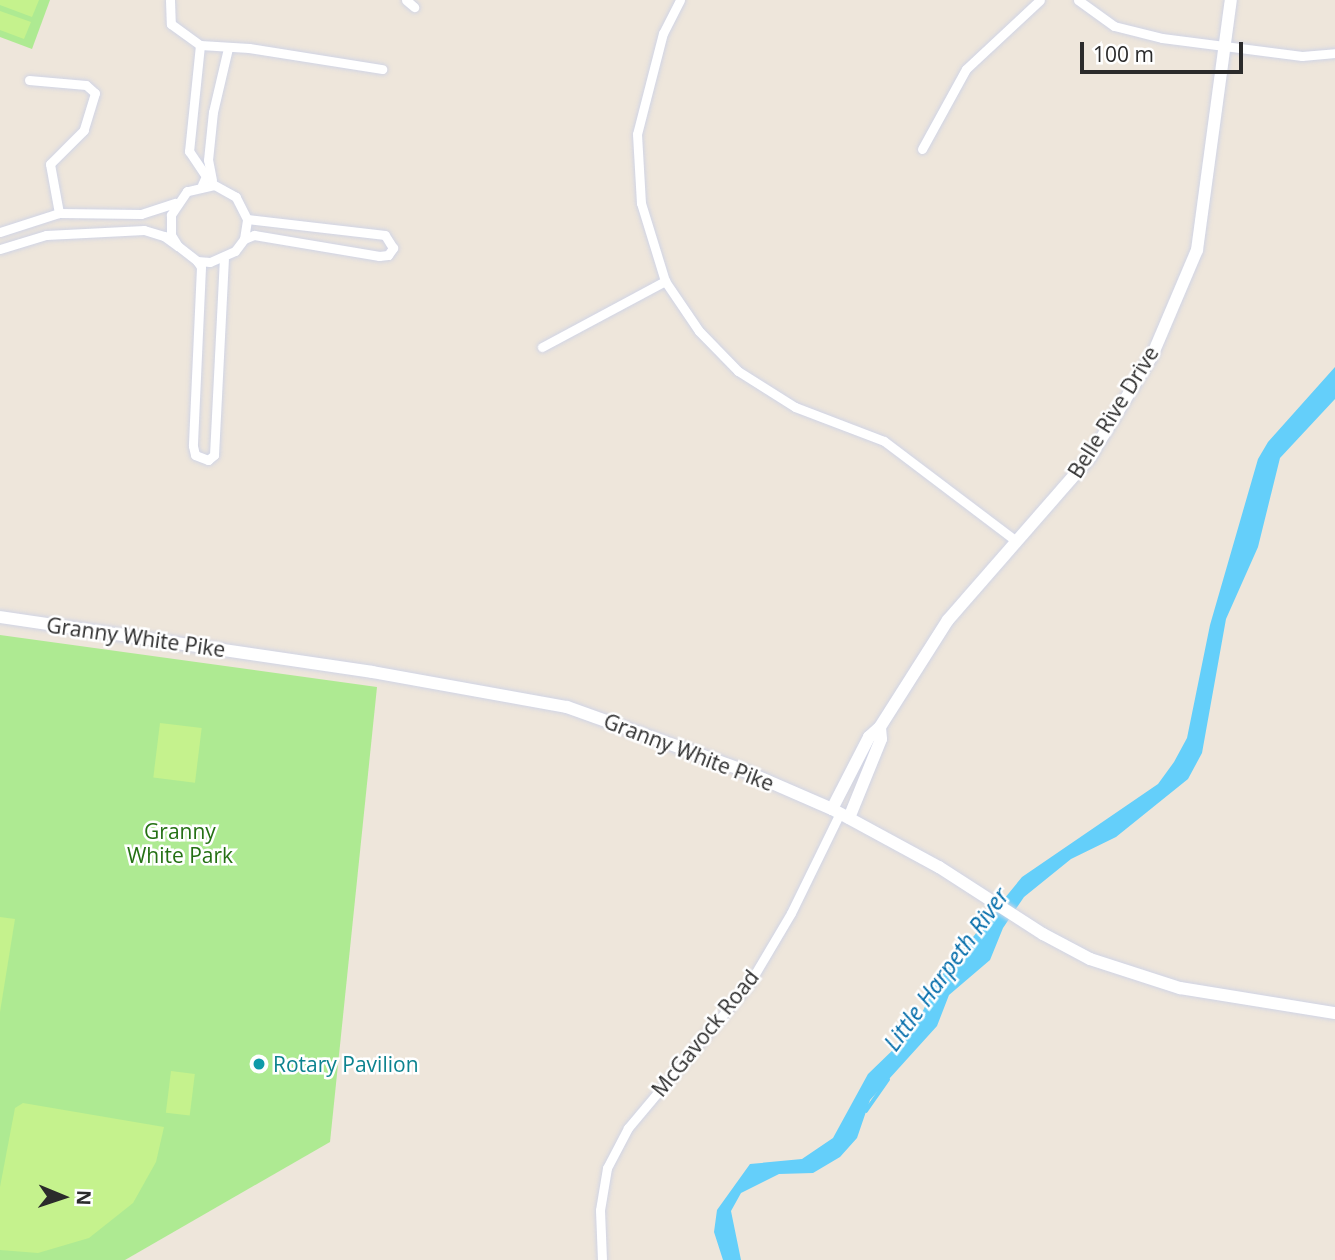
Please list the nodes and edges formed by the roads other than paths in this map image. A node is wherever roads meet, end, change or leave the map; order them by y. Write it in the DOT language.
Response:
graph roads {
  1 [pos="170,0"];
  2 [pos="406,0"];
  3 [pos="680,0"];
  4 [pos="1040,0"];
  5 [pos="1078,0"];
  6 [pos="1231,0"];
  7 [pos="414,7"];
  8 [pos="200,45"];
  9 [pos="1226,45"];
  10 [pos="228,48"];
  11 [pos="1335,53"];
  12 [pos="382,69"];
  13 [pos="29,80"];
  14 [pos="922,149"];
  15 [pos="202,185"];
  16 [pos="214,185"];
  17 [pos="175,203"];
  18 [pos="60,213"];
  19 [pos="247,219"];
  20 [pos="0,232"];
  21 [pos="244,239"];
  22 [pos="178,247"];
  23 [pos="0,249"];
  24 [pos="225,258"];
  25 [pos="197,261"];
  26 [pos="664,281"];
  27 [pos="542,346"];
  28 [pos="1016,541"];
  29 [pos="3,616"];
  30 [pos="880,727"];
  31 [pos="840,813"];
  32 [pos="1335,1013"];
  33 [pos="602,1260"];
  1 -- 8 [label="street"];
  2 -- 7 [label="street"];
  3 -- 26 [label="street"];
  4 -- 14 [label="street"];
  5 -- 9 [label="street"];
  6 -- 9 [label="main road, Belle Rive Drive"];
  8 -- 10 [label="street"];
  8 -- 15 [label="street"];
  9 -- 11 [label="street"];
  9 -- 28 [label="main road, Belle Rive Drive"];
  10 -- 12 [label="street"];
  10 -- 16 [label="street"];
  13 -- 18 [label="street"];
  15 -- 16 [label="street"];
  15 -- 17 [label="street"];
  16 -- 19 [label="street"];
  17 -- 18 [label="street"];
  17 -- 22 [label="street"];
  18 -- 20 [label="street"];
  19 -- 21 [label="street"];
  19 -- 21 [label="street"];
  21 -- 24 [label="street"];
  22 -- 23 [label="street"];
  22 -- 25 [label="street"];
  24 -- 25 [label="street"];
  24 -- 25 [label="street"];
  26 -- 27 [label="street"];
  26 -- 28 [label="street"];
  28 -- 30 [label="main road, Belle Rive Drive"];
  29 -- 31 [label="main road, Granny White Pike"];
  30 -- 31 [label="main road, Belle Rive Drive"];
  30 -- 31 [label="main road, Belle Rive Drive"];
  31 -- 32 [label="main road, Granny White Pike"];
  31 -- 33 [label="street, McGavock Road"];
}
